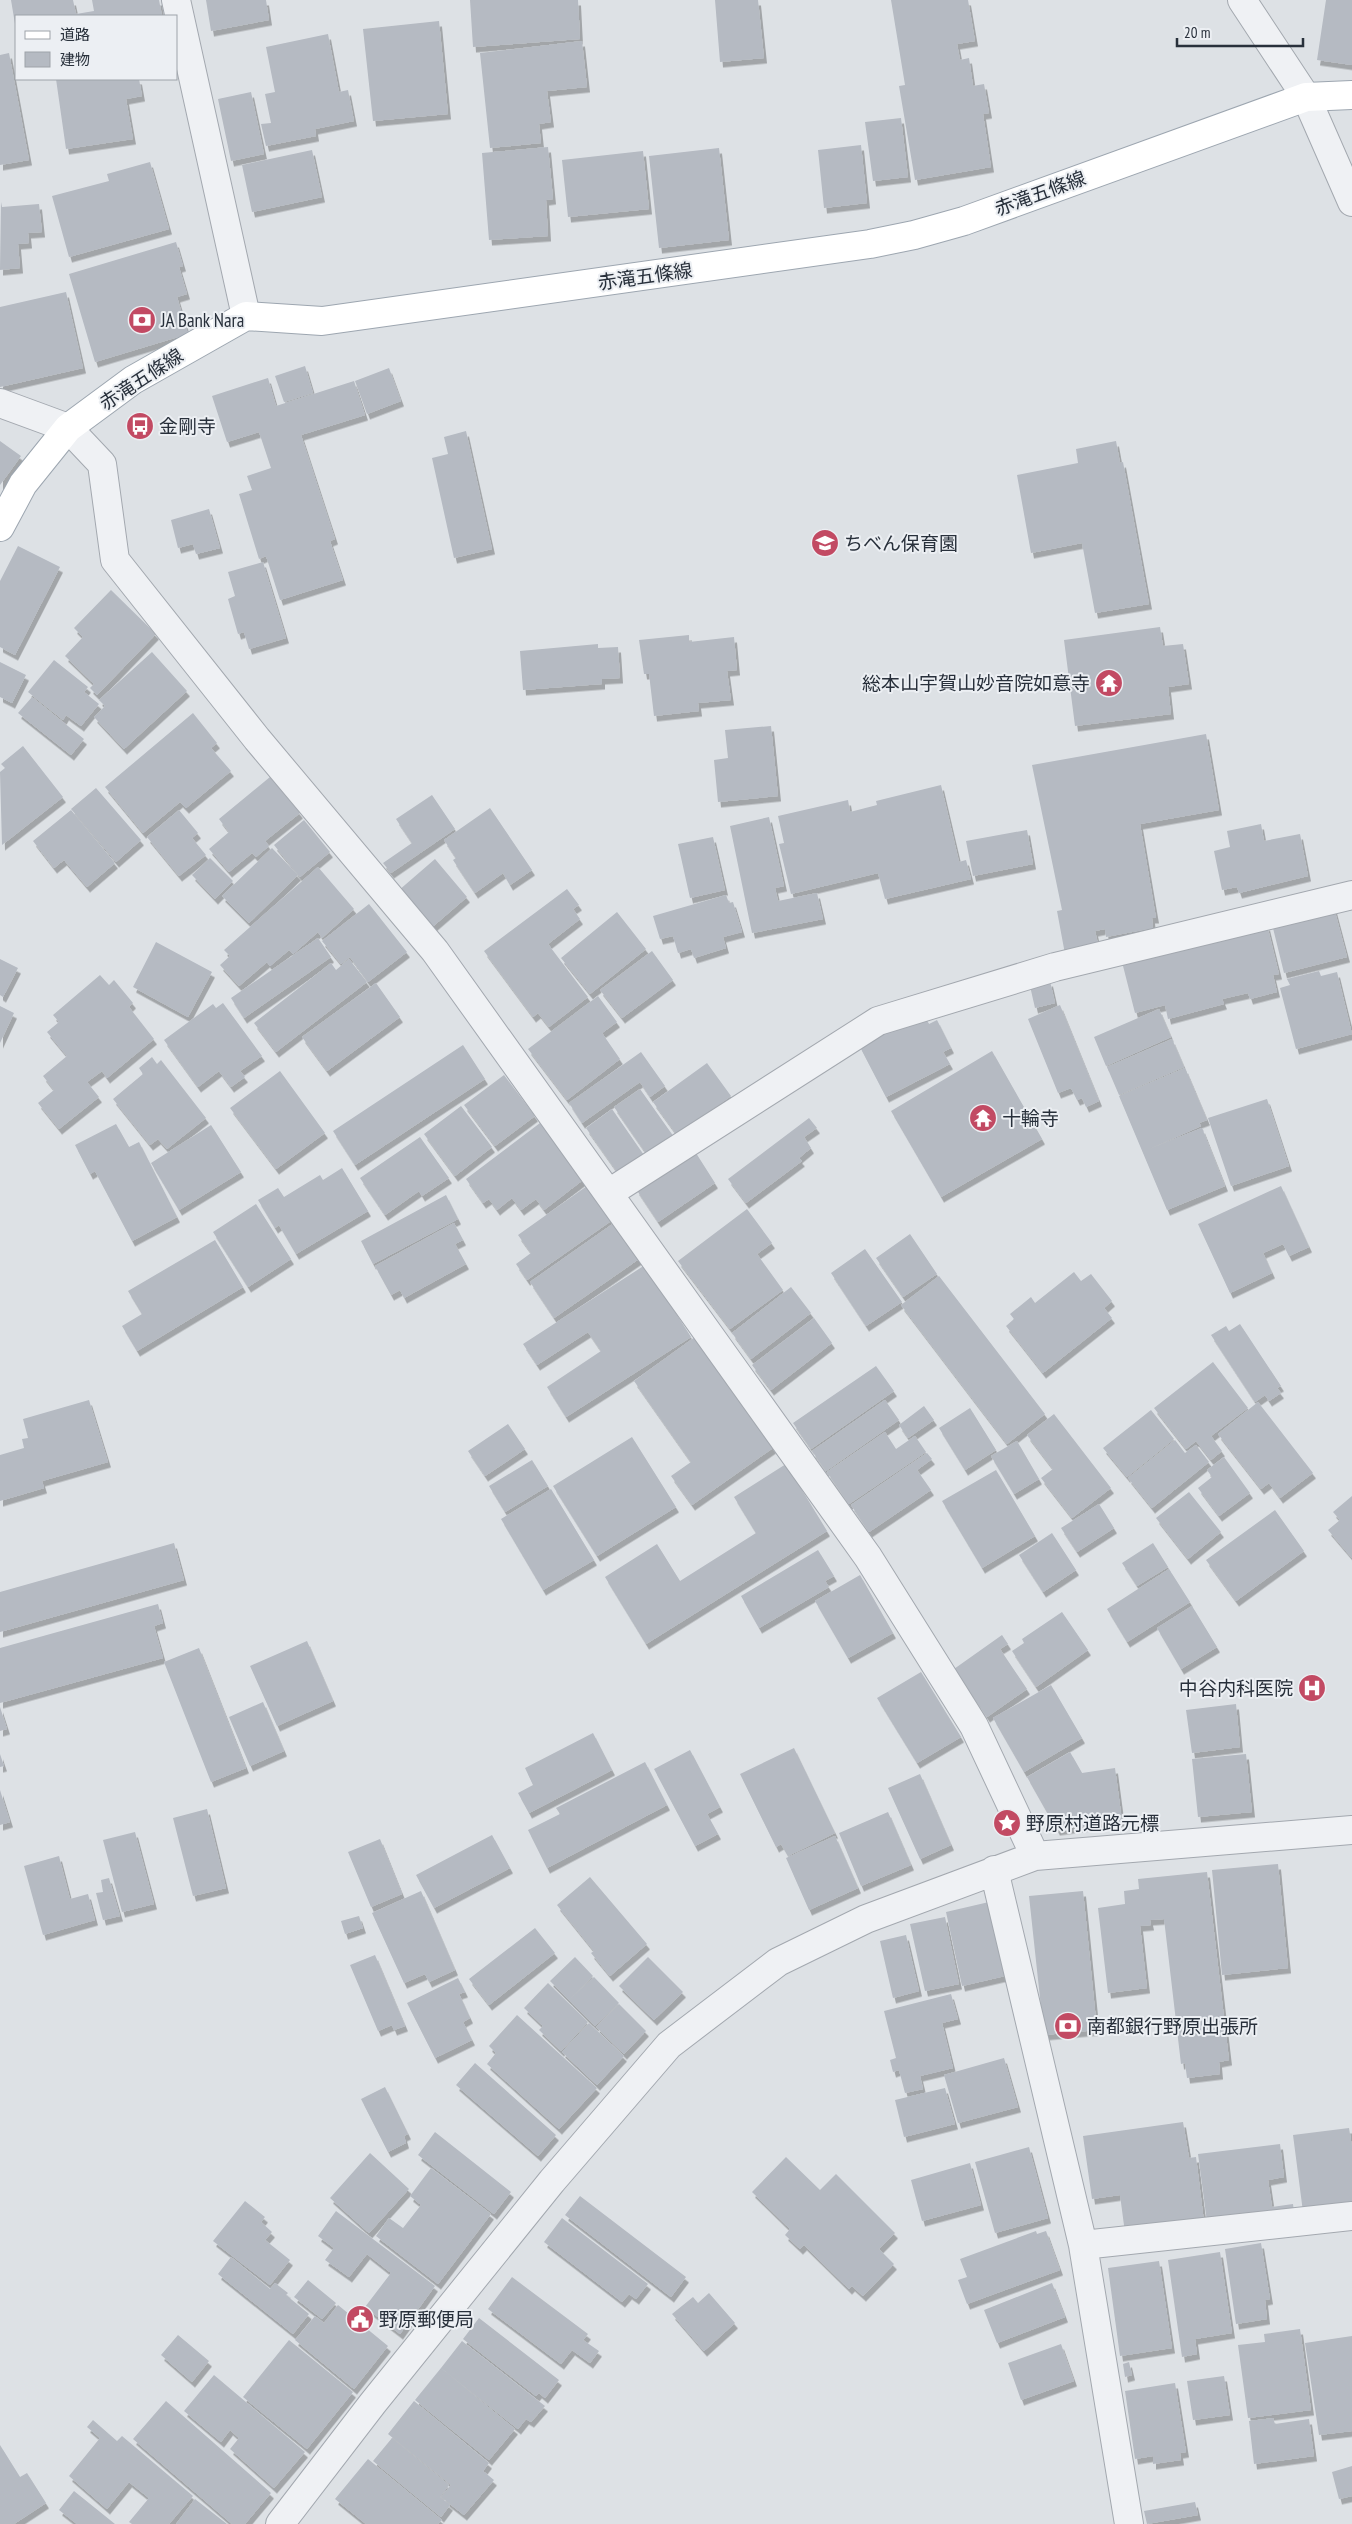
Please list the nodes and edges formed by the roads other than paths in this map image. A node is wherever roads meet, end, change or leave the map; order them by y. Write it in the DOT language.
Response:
graph roads {
  1 [pos="176,0"];
  2 [pos="1242,0"];
  3 [pos="1352,95"];
  4 [pos="1306,97"];
  5 [pos="1352,202"];
  6 [pos="246,316"];
  7 [pos="0,404"];
  8 [pos="68,428"];
  9 [pos="0,527"];
  10 [pos="1352,896"];
  11 [pos="609,1193"];
  12 [pos="1352,1830"];
  13 [pos="1035,1856"];
  14 [pos="994,1870"];
  15 [pos="1352,2216"];
  16 [pos="1083,2245"];
  17 [pos="280,2524"];
  18 [pos="1130,2524"];
  1 -- 6 [label="street"];
  2 -- 4 [label="street"];
  3 -- 4 [label="main road, 赤滝五條線"];
  4 -- 5 [label="street"];
  4 -- 6 [label="main road, 赤滝五條線"];
  6 -- 8 [label="main road, 赤滝五條線"];
  7 -- 8 [label="street"];
  8 -- 9 [label="main road, 赤滝五條線"];
  8 -- 11 [label="street"];
  10 -- 11 [label="street"];
  11 -- 13 [label="street"];
  12 -- 13 [label="street"];
  13 -- 14 [label="street"];
  14 -- 16 [label="street"];
  14 -- 17 [label="street"];
  15 -- 16 [label="street"];
  16 -- 18 [label="street"];
}
